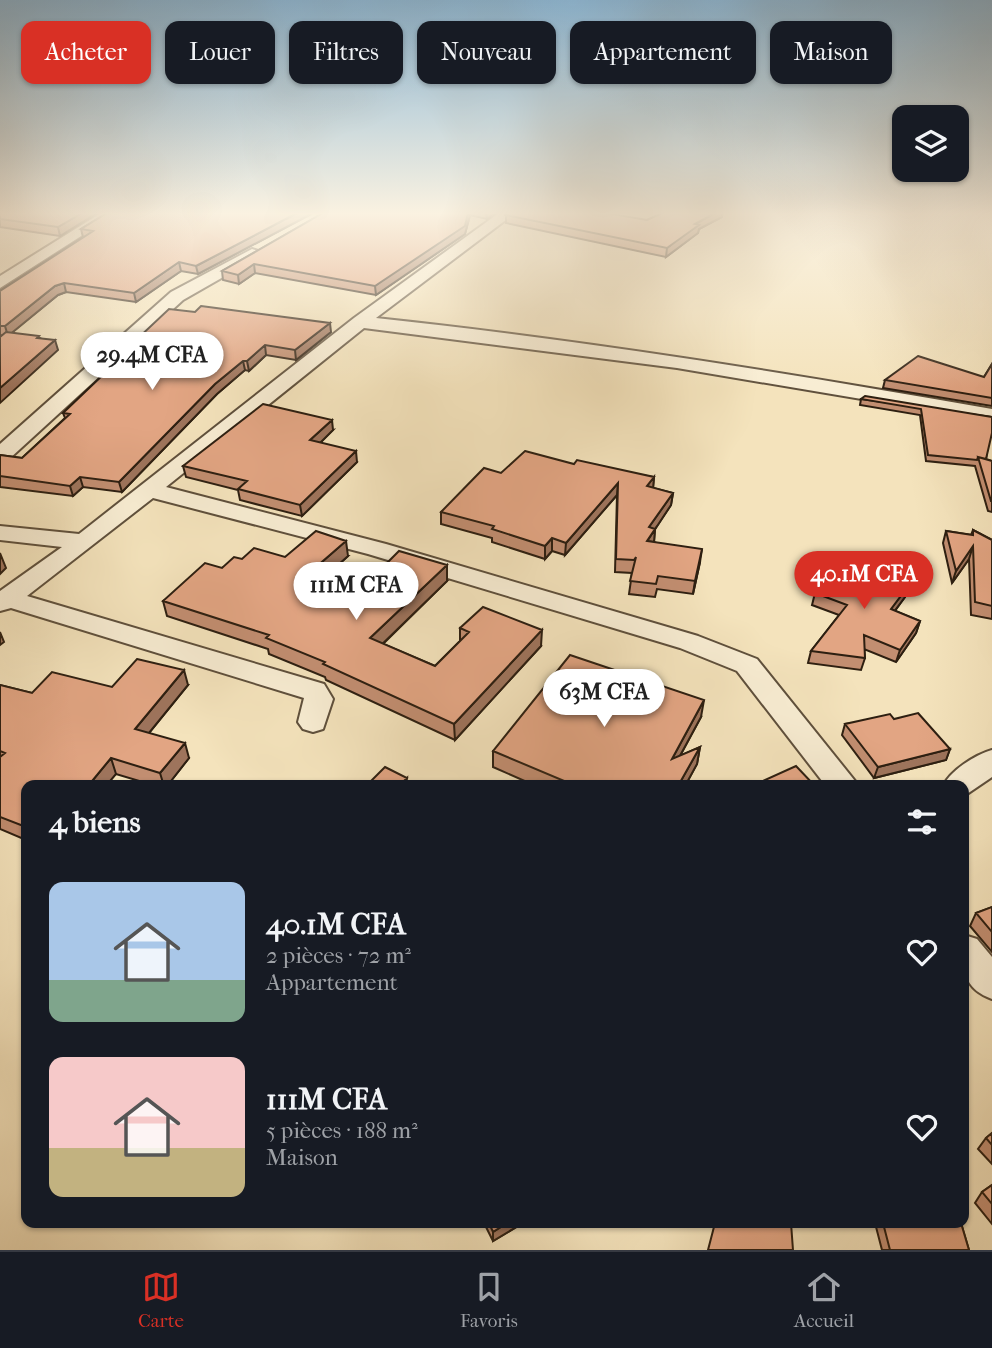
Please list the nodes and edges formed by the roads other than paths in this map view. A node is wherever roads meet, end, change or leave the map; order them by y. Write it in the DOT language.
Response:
graph roads {
  1 [pos="18,271"];
  2 [pos="222,271"];
  3 [pos="428,271"];
  4 [pos="0,283"];
  5 [pos="360,322"];
  6 [pos="992,415"];
  7 [pos="0,455"];
  8 [pos="150,490"];
  9 [pos="0,533"];
  10 [pos="84,542"];
  11 [pos="3,601"];
  12 [pos="313,722"];
  13 [pos="992,761"];
  14 [pos="839,780"];
  15 [pos="966,780"];
  16 [pos="969,956"];
  17 [pos="992,983"];
  1 -- 4 [label="street"];
  2 -- 7 [label="street"];
  3 -- 5 [label="street"];
  5 -- 6 [label="street"];
  5 -- 8 [label="street"];
  8 -- 10 [label="street"];
  8 -- 14 [label="street"];
  9 -- 10 [label="street"];
  10 -- 11 [label="street"];
  11 -- 12 [label="street"];
  13 -- 15 [label="street"];
  16 -- 17 [label="street"];
}
